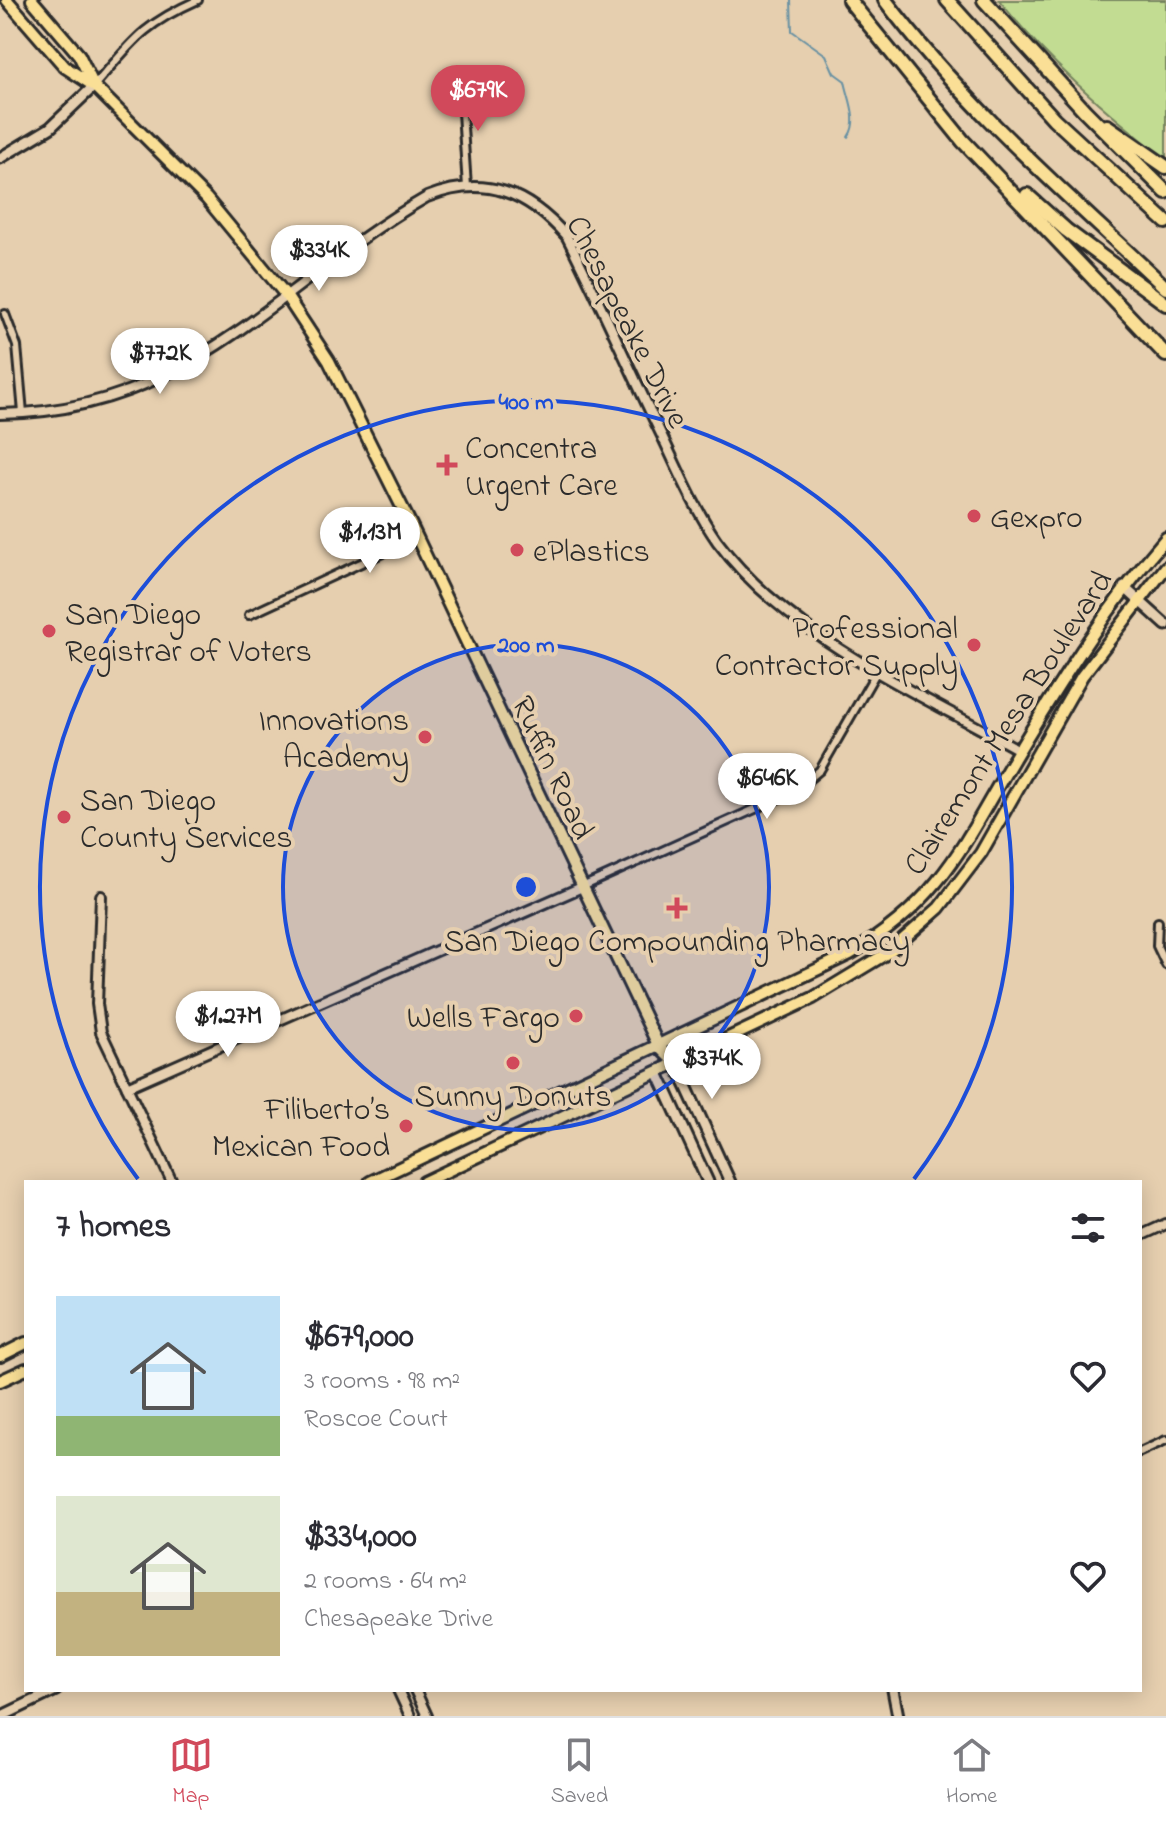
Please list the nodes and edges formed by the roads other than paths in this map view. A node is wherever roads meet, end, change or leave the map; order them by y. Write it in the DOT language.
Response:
graph roads {
  1 [pos="7,0"];
  2 [pos="32,0"];
  3 [pos="198,0"];
  4 [pos="849,0"];
  5 [pos="885,0"];
  6 [pos="947,0"];
  7 [pos="984,0"];
  8 [pos="460,82"];
  9 [pos="94,86"];
  10 [pos="1085,111"];
  11 [pos="940,114"];
  12 [pos="0,158"];
  13 [pos="1166,167"];
  14 [pos="467,187"];
  15 [pos="1166,192"];
  16 [pos="1166,222"];
  17 [pos="1166,288"];
  18 [pos="285,294"];
  19 [pos="1166,304"];
  20 [pos="5,314"];
  21 [pos="1166,355"];
  22 [pos="23,413"];
  23 [pos="0,414"];
  24 [pos="417,537"];
  25 [pos="1166,538"];
  26 [pos="1166,567"];
  27 [pos="1124,587"];
  28 [pos="1139,599"];
  29 [pos="249,615"];
  30 [pos="1166,625"];
  31 [pos="877,669"];
  32 [pos="1019,750"];
  33 [pos="582,887"];
  34 [pos="101,896"];
  35 [pos="1158,922"];
  36 [pos="1166,965"];
  37 [pos="659,1047"];
  38 [pos="676,1064"];
  39 [pos="658,1073"];
  40 [pos="127,1087"];
  41 [pos="171,1180"];
  42 [pos="374,1180"];
  43 [pos="428,1180"];
  44 [pos="707,1180"];
  45 [pos="729,1180"];
  46 [pos="1166,1224"];
  47 [pos="1142,1235"];
  48 [pos="24,1344"];
  49 [pos="0,1356"];
  50 [pos="24,1370"];
  51 [pos="0,1381"];
  52 [pos="1166,1440"];
  53 [pos="1142,1451"];
  54 [pos="52,1692"];
  55 [pos="399,1692"];
  56 [pos="416,1692"];
  57 [pos="893,1692"];
  58 [pos="2,1716"];
  59 [pos="410,1716"];
  60 [pos="427,1716"];
  61 [pos="898,1716"];
  1 -- 9 [label="main road"];
  2 -- 9 [label="main road"];
  3 -- 9 [label="street"];
  4 -- 11 [label="highway"];
  5 -- 17 [label="highway"];
  6 -- 16 [label="highway"];
  7 -- 10 [label="highway"];
  8 -- 14 [label="street"];
  9 -- 12 [label="main road"];
  9 -- 18 [label="main road, Ruffin Road"];
  10 -- 13 [label="highway"];
  10 -- 15 [label="highway"];
  11 -- 19 [label="highway"];
  11 -- 21 [label="highway"];
  14 -- 18 [label="street, Chesapeake Drive"];
  14 -- 31 [label="street, Chesapeake Drive"];
  18 -- 22 [label="street, Chesapeake Drive"];
  18 -- 24 [label="main road, Ruffin Road"];
  20 -- 22 [label="street"];
  22 -- 23 [label="street, Chesapeake Drive"];
  24 -- 29 [label="street"];
  24 -- 33 [label="main road, Ruffin Road"];
  25 -- 27 [label="main road, Clairemont Mesa Boulevard"];
  26 -- 28 [label="main road, Clairemont Mesa Boulevard"];
  27 -- 28 [label="main road"];
  27 -- 32 [label="main road, Clairemont Mesa Boulevard"];
  28 -- 30 [label="main road"];
  28 -- 38 [label="main road, Clairemont Mesa Boulevard"];
  31 -- 32 [label="street, Chesapeake Drive"];
  31 -- 33 [label="street"];
  32 -- 37 [label="main road, Clairemont Mesa Boulevard"];
  33 -- 37 [label="main road, Ruffin Road"];
  33 -- 40 [label="street"];
  34 -- 40 [label="street"];
  35 -- 36 [label="street"];
  37 -- 38 [label="main road, Ruffin Road"];
  37 -- 39 [label="main road, Ruffin Road"];
  37 -- 42 [label="main road, Clairemont Mesa Boulevard"];
  38 -- 39 [label="main road, Clairemont Mesa Boulevard"];
  38 -- 45 [label="main road, Ruffin Road"];
  39 -- 43 [label="main road, Clairemont Mesa Boulevard"];
  39 -- 44 [label="main road, Ruffin Road"];
  40 -- 41 [label="street"];
  46 -- 47 [label="street"];
  48 -- 49 [label="main road"];
  50 -- 51 [label="main road"];
  52 -- 53 [label="street"];
  54 -- 58 [label="main road"];
  55 -- 59 [label="street"];
  56 -- 60 [label="street"];
  57 -- 61 [label="main road"];
}
